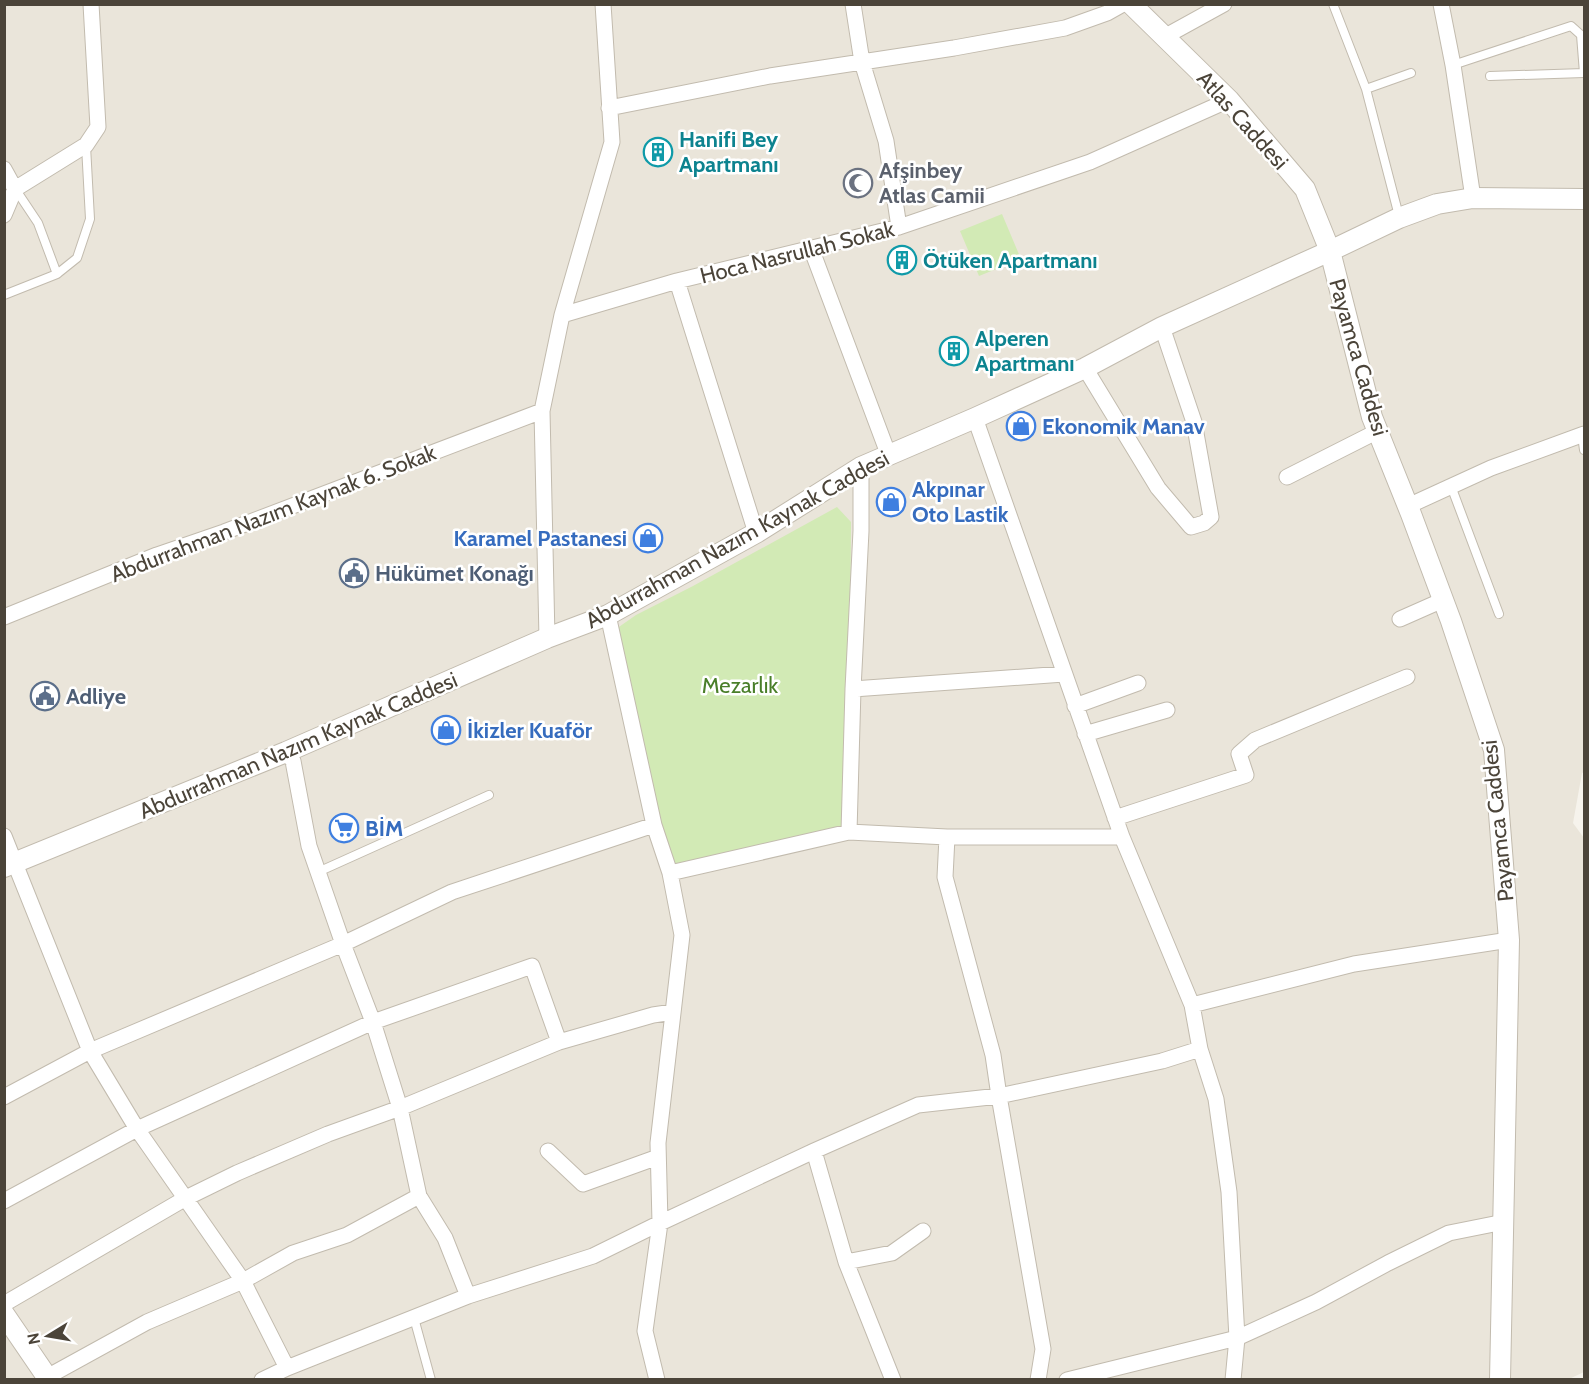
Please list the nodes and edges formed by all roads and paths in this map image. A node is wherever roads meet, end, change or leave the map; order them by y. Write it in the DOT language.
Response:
graph roads {
  1 [pos="91,4"];
  2 [pos="603,4"];
  3 [pos="853,4"];
  4 [pos="1123,4"];
  5 [pos="1131,4"];
  6 [pos="1224,4"];
  7 [pos="1333,4"];
  8 [pos="1441,4"];
  9 [pos="1164,37"];
  10 [pos="862,62"];
  11 [pos="1453,65"];
  12 [pos="1410,73"];
  13 [pos="1584,73"];
  14 [pos="1490,76"];
  15 [pos="1366,89"];
  16 [pos="1229,100"];
  17 [pos="609,108"];
  18 [pos="86,145"];
  19 [pos="4,169"];
  20 [pos="15,189"];
  21 [pos="1473,198"];
  22 [pos="1584,199"];
  23 [pos="4,215"];
  24 [pos="1399,218"];
  25 [pos="899,227"];
  26 [pos="812,248"];
  27 [pos="1330,251"];
  28 [pos="57,274"];
  29 [pos="676,281"];
  30 [pos="4,295"];
  31 [pos="562,315"];
  32 [pos="1162,327"];
  33 [pos="1085,368"];
  34 [pos="542,411"];
  35 [pos="975,418"];
  36 [pos="1378,431"];
  37 [pos="1584,439"];
  38 [pos="889,456"];
  39 [pos="861,467"];
  40 [pos="1287,477"];
  41 [pos="1451,485"];
  42 [pos="1408,506"];
  43 [pos="756,533"];
  44 [pos="1443,600"];
  45 [pos="1499,614"];
  46 [pos="608,615"];
  47 [pos="4,617"];
  48 [pos="1400,620"];
  49 [pos="547,638"];
  50 [pos="1064,674"];
  51 [pos="1407,677"];
  52 [pos="1138,683"];
  53 [pos="853,689"];
  54 [pos="1076,706"];
  55 [pos="1167,710"];
  56 [pos="1085,734"];
  57 [pos="286,752"];
  58 [pos="489,795"];
  59 [pos="1115,818"];
  60 [pos="654,825"];
  61 [pos="849,832"];
  62 [pos="4,836"];
  63 [pos="947,837"];
  64 [pos="1122,837"];
  65 [pos="9,865"];
  66 [pos="318,872"];
  67 [pos="670,873"];
  68 [pos="1509,940"];
  69 [pos="343,944"];
  70 [pos="1192,1005"];
  71 [pos="673,1012"];
  72 [pos="373,1022"];
  73 [pos="559,1042"];
  74 [pos="1200,1049"];
  75 [pos="90,1051"];
  76 [pos="999,1096"];
  77 [pos="4,1097"];
  78 [pos="400,1108"];
  79 [pos="137,1129"];
  80 [pos="548,1151"];
  81 [pos="814,1151"];
  82 [pos="658,1157"];
  83 [pos="419,1196"];
  84 [pos="186,1198"];
  85 [pos="4,1201"];
  86 [pos="1504,1222"];
  87 [pos="660,1223"];
  88 [pos="923,1231"];
  89 [pos="846,1262"];
  90 [pos="243,1281"];
  91 [pos="468,1296"];
  92 [pos="4,1304"];
  93 [pos="4,1314"];
  94 [pos="414,1318"];
  95 [pos="1237,1338"];
  96 [pos="287,1368"];
  97 [pos="48,1378"];
  98 [pos="262,1380"];
  99 [pos="431,1380"];
  100 [pos="657,1380"];
  101 [pos="893,1380"];
  102 [pos="1038,1380"];
  103 [pos="1067,1380"];
  104 [pos="1233,1380"];
  105 [pos="1500,1380"];
  1 -- 18 [label="street"];
  2 -- 17 [label="street"];
  3 -- 10 [label="street"];
  4 -- 10 [label="street"];
  5 -- 9 [label="street, Atlas Caddesi"];
  6 -- 9 [label="street"];
  7 -- 15 [label="lane"];
  8 -- 11 [label="street"];
  9 -- 16 [label="street, Atlas Caddesi"];
  10 -- 17 [label="street"];
  10 -- 25 [label="street"];
  11 -- 13 [label="lane"];
  11 -- 21 [label="street"];
  12 -- 15 [label="lane"];
  13 -- 14 [label="lane"];
  15 -- 24 [label="lane"];
  16 -- 25 [label="street, Hoca Nasrullah Sokak"];
  16 -- 27 [label="street, Atlas Caddesi"];
  17 -- 31 [label="street"];
  18 -- 20 [label="street"];
  18 -- 28 [label="lane"];
  19 -- 20 [label="street"];
  20 -- 23 [label="street"];
  20 -- 28 [label="lane"];
  21 -- 22 [label="street, Abdurrahman Nazım Kaynak Caddesi"];
  21 -- 24 [label="street, Abdurrahman Nazım Kaynak Caddesi"];
  24 -- 27 [label="street, Abdurrahman Nazım Kaynak Caddesi"];
  25 -- 26 [label="street, Hoca Nasrullah Sokak"];
  26 -- 29 [label="street, Hoca Nasrullah Sokak"];
  26 -- 38 [label="street"];
  27 -- 32 [label="street, Abdurrahman Nazım Kaynak Caddesi"];
  27 -- 36 [label="street, Payamca Caddesi"];
  28 -- 30 [label="lane"];
  29 -- 31 [label="street, Hoca Nasrullah Sokak"];
  29 -- 43 [label="street"];
  31 -- 34 [label="street"];
  32 -- 33 [label="street, Abdurrahman Nazım Kaynak Caddesi"];
  32 -- 33 [label="street"];
  33 -- 35 [label="street, Abdurrahman Nazım Kaynak Caddesi"];
  34 -- 47 [label="street, Abdurrahman Nazım Kaynak 6. Sokak"];
  34 -- 49 [label="street"];
  35 -- 38 [label="street, Abdurrahman Nazım Kaynak Caddesi"];
  35 -- 50 [label="street"];
  36 -- 40 [label="street"];
  36 -- 42 [label="street, Payamca Caddesi"];
  37 -- 41 [label="street"];
  38 -- 39 [label="street, Abdurrahman Nazım Kaynak Caddesi"];
  39 -- 43 [label="street, Abdurrahman Nazım Kaynak Caddesi"];
  39 -- 53 [label="street"];
  41 -- 42 [label="street"];
  41 -- 45 [label="lane"];
  42 -- 44 [label="street, Payamca Caddesi"];
  43 -- 46 [label="street, Abdurrahman Nazım Kaynak Caddesi"];
  44 -- 48 [label="street"];
  44 -- 68 [label="street, Payamca Caddesi"];
  46 -- 49 [label="street, Abdurrahman Nazım Kaynak Caddesi"];
  46 -- 60 [label="street"];
  49 -- 57 [label="street, Abdurrahman Nazım Kaynak Caddesi"];
  50 -- 53 [label="street"];
  50 -- 54 [label="street"];
  51 -- 59 [label="street"];
  52 -- 54 [label="street"];
  53 -- 61 [label="street"];
  54 -- 56 [label="street"];
  55 -- 56 [label="street"];
  56 -- 59 [label="street"];
  57 -- 65 [label="street, Abdurrahman Nazım Kaynak Caddesi"];
  57 -- 66 [label="street"];
  58 -- 66 [label="lane"];
  59 -- 64 [label="street"];
  60 -- 67 [label="street"];
  60 -- 69 [label="street"];
  61 -- 63 [label="street"];
  61 -- 67 [label="street"];
  62 -- 65 [label="street"];
  63 -- 64 [label="street"];
  63 -- 76 [label="street"];
  64 -- 70 [label="street"];
  65 -- 75 [label="street"];
  66 -- 69 [label="street"];
  67 -- 71 [label="street"];
  68 -- 70 [label="street"];
  68 -- 86 [label="street, Payamca Caddesi"];
  69 -- 72 [label="street"];
  69 -- 75 [label="street"];
  70 -- 74 [label="street"];
  71 -- 73 [label="street"];
  71 -- 82 [label="street"];
  72 -- 73 [label="street"];
  72 -- 78 [label="street"];
  72 -- 79 [label="street"];
  73 -- 78 [label="street"];
  74 -- 76 [label="street"];
  74 -- 95 [label="street"];
  75 -- 77 [label="street"];
  75 -- 79 [label="street"];
  76 -- 81 [label="street"];
  76 -- 102 [label="street"];
  78 -- 83 [label="street"];
  78 -- 84 [label="street"];
  79 -- 84 [label="street"];
  79 -- 85 [label="street"];
  80 -- 82 [label="street"];
  81 -- 87 [label="street"];
  81 -- 89 [label="street"];
  82 -- 87 [label="street"];
  83 -- 90 [label="street"];
  83 -- 91 [label="street"];
  84 -- 90 [label="street"];
  84 -- 92 [label="street"];
  86 -- 95 [label="street"];
  86 -- 105 [label="street, Payamca Caddesi"];
  87 -- 91 [label="street"];
  87 -- 100 [label="street"];
  88 -- 89 [label="street"];
  89 -- 101 [label="street"];
  90 -- 96 [label="street"];
  90 -- 97 [label="street"];
  91 -- 94 [label="street"];
  93 -- 97 [label="street"];
  94 -- 96 [label="street"];
  94 -- 99 [label="lane"];
  95 -- 103 [label="street"];
  95 -- 104 [label="street"];
  96 -- 98 [label="street"];
}
